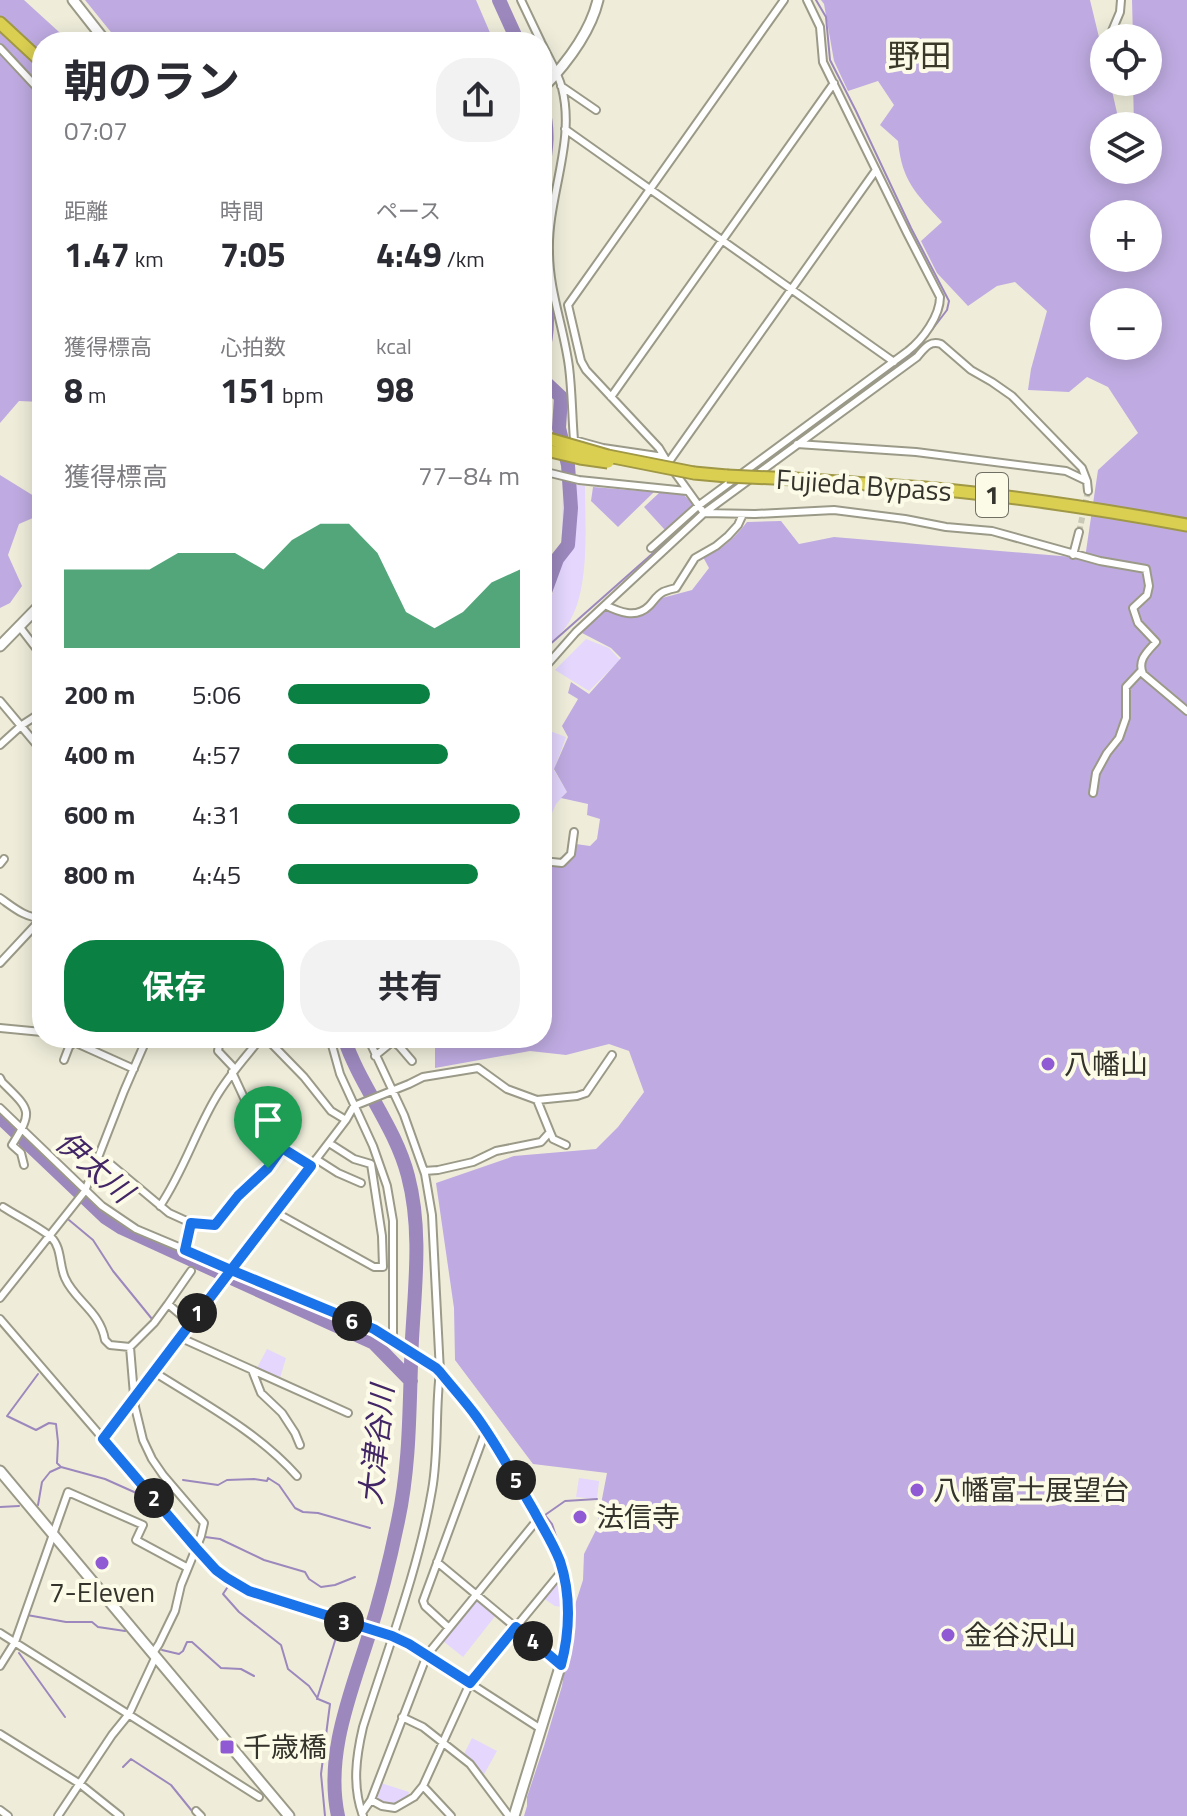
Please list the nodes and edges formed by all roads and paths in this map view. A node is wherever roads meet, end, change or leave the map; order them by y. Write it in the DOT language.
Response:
graph roads {
  1 [pos="73,0"];
  2 [pos="521,0"];
  3 [pos="784,0"];
  4 [pos="807,0"];
  5 [pos="1121,0"];
  6 [pos="601,1"];
  7 [pos="0,23"];
  8 [pos="1115,24"];
  9 [pos="98,32"];
  10 [pos="537,32"];
  11 [pos="0,48"];
  12 [pos="32,53"];
  13 [pos="552,65"];
  14 [pos="556,74"];
  15 [pos="552,78"];
  16 [pos="32,82"];
  17 [pos="834,83"];
  18 [pos="561,86"];
  19 [pos="596,110"];
  20 [pos="565,129"];
  21 [pos="876,170"];
  22 [pos="651,188"];
  23 [pos="552,211"];
  24 [pos="723,240"];
  25 [pos="552,285"];
  26 [pos="792,289"];
  27 [pos="922,336"];
  28 [pos="929,344"];
  29 [pos="894,362"];
  30 [pos="611,397"];
  31 [pos="552,440"];
  32 [pos="797,444"];
  33 [pos="552,451"];
  34 [pos="666,460"];
  35 [pos="694,473"];
  36 [pos="552,474"];
  37 [pos="1087,481"];
  38 [pos="687,491"];
  39 [pos="1088,491"];
  40 [pos="701,510"];
  41 [pos="743,514"];
  42 [pos="1187,525"];
  43 [pos="1079,532"];
  44 [pos="651,548"];
  45 [pos="1073,555"];
  46 [pos="605,605"];
  47 [pos="32,613"];
  48 [pos="19,626"];
  49 [pos="32,643"];
  50 [pos="0,646"];
  51 [pos="552,659"];
  52 [pos="1141,671"];
  53 [pos="0,701"];
  54 [pos="1187,711"];
  55 [pos="32,718"];
  56 [pos="22,725"];
  57 [pos="32,738"];
  58 [pos="0,745"];
  59 [pos="1093,793"];
  60 [pos="574,832"];
  61 [pos="552,862"];
  62 [pos="0,898"];
  63 [pos="32,918"];
  64 [pos="32,929"];
  65 [pos="0,963"];
  66 [pos="0,1028"];
  67 [pos="32,1031"];
  68 [pos="69,1048"];
  69 [pos="91,1048"];
  70 [pos="143,1048"];
  71 [pos="218,1048"];
  72 [pos="255,1048"];
  73 [pos="274,1048"];
  74 [pos="333,1048"];
  75 [pos="372,1048"];
  76 [pos="383,1048"];
  77 [pos="401,1048"];
  78 [pos="612,1055"];
  79 [pos="375,1056"];
  80 [pos="64,1060"];
  81 [pos="412,1061"];
  82 [pos="134,1069"];
  83 [pos="233,1071"];
  84 [pos="0,1078"];
  85 [pos="390,1091"];
  86 [pos="537,1100"];
  87 [pos="355,1106"];
  88 [pos="0,1108"];
  89 [pos="346,1120"];
  90 [pos="22,1130"];
  91 [pos="550,1132"];
  92 [pos="329,1143"];
  93 [pos="566,1145"];
  94 [pos="282,1148"];
  95 [pos="97,1159"];
  96 [pos="313,1163"];
  97 [pos="24,1165"];
  98 [pos="424,1171"];
  99 [pos="361,1183"];
  100 [pos="85,1190"];
  101 [pos="160,1206"];
  102 [pos="3,1207"];
  103 [pos="275,1212"];
  104 [pos="191,1223"];
  105 [pos="50,1236"];
  106 [pos="185,1250"];
  107 [pos="191,1271"];
  108 [pos="230,1271"];
  109 [pos="0,1280"];
  110 [pos="7,1289"];
  111 [pos="0,1298"];
  112 [pos="168,1304"];
  113 [pos="0,1319"];
  114 [pos="190,1323"];
  115 [pos="179,1337"];
  116 [pos="394,1342"];
  117 [pos="130,1347"];
  118 [pos="252,1370"];
  119 [pos="438,1370"];
  120 [pos="154,1372"];
  121 [pos="134,1397"];
  122 [pos="348,1413"];
  123 [pos="486,1430"];
  124 [pos="103,1439"];
  125 [pos="300,1445"];
  126 [pos="0,1471"];
  127 [pos="297,1476"];
  128 [pos="538,1519"];
  129 [pos="53,1534"];
  130 [pos="195,1551"];
  131 [pos="437,1562"];
  132 [pos="188,1568"];
  133 [pos="562,1571"];
  134 [pos="476,1594"];
  135 [pos="516,1627"];
  136 [pos="449,1628"];
  137 [pos="0,1633"];
  138 [pos="391,1636"];
  139 [pos="13,1645"];
  140 [pos="0,1651"];
  141 [pos="154,1654"];
  142 [pos="427,1655"];
  143 [pos="561,1665"];
  144 [pos="0,1666"];
  145 [pos="470,1683"];
  146 [pos="129,1714"];
  147 [pos="402,1717"];
  148 [pos="541,1729"];
  149 [pos="0,1734"];
  150 [pos="442,1741"];
  151 [pos="252,1772"];
  152 [pos="237,1783"];
  153 [pos="80,1784"];
  154 [pos="423,1786"];
  155 [pos="259,1797"];
  156 [pos="371,1800"];
  157 [pos="0,1810"];
  158 [pos="362,1814"];
  159 [pos="8,1816"];
  160 [pos="58,1816"];
  161 [pos="120,1816"];
  162 [pos="289,1816"];
  163 [pos="451,1816"];
  164 [pos="511,1816"];
  1 -- 9 [label="street"];
  2 -- 10 [label="street"];
  3 -- 22 [label="street"];
  4 -- 17 [label="street"];
  5 -- 8 [label="street"];
  6 -- 14 [label="street"];
  7 -- 12 [label="highway"];
  11 -- 16 [label="street"];
  13 -- 14 [label="street"];
  14 -- 15 [label="street"];
  14 -- 18 [label="street"];
  17 -- 21 [label="street"];
  17 -- 24 [label="street"];
  18 -- 19 [label="street"];
  18 -- 20 [label="street"];
  20 -- 22 [label="street"];
  20 -- 23 [label="street"];
  21 -- 26 [label="street"];
  21 -- 27 [label="street"];
  22 -- 24 [label="street"];
  22 -- 30 [label="street"];
  24 -- 26 [label="street"];
  24 -- 30 [label="street"];
  25 -- 34 [label="street"];
  26 -- 29 [label="street"];
  26 -- 34 [label="street"];
  27 -- 28 [label="street"];
  27 -- 29 [label="street"];
  28 -- 32 [label="street"];
  28 -- 37 [label="street"];
  29 -- 40 [label="street"];
  30 -- 34 [label="street"];
  31 -- 35 [label="highway, 1, bridge"];
  32 -- 37 [label="street"];
  32 -- 40 [label="street"];
  33 -- 35 [label="highway, Fujieda Bypass / 1, bridge"];
  34 -- 38 [label="street"];
  35 -- 42 [label="highway, Fujieda Bypass / 1, bridge"];
  36 -- 38 [label="street"];
  37 -- 39 [label="street"];
  38 -- 40 [label="street"];
  40 -- 41 [label="street"];
  40 -- 44 [label="street"];
  40 -- 46 [label="street"];
  41 -- 45 [label="street"];
  41 -- 46 [label="street"];
  43 -- 45 [label="street"];
  45 -- 52 [label="street"];
  46 -- 51 [label="street"];
  47 -- 48 [label="street"];
  48 -- 49 [label="street"];
  48 -- 50 [label="street"];
  52 -- 54 [label="street"];
  52 -- 59 [label="street"];
  53 -- 56 [label="street"];
  55 -- 56 [label="street"];
  56 -- 57 [label="street"];
  56 -- 58 [label="street"];
  60 -- 61 [label="street"];
  62 -- 63 [label="street"];
  64 -- 65 [label="street"];
  66 -- 67 [label="street"];
  68 -- 80 [label="street"];
  69 -- 82 [label="street"];
  70 -- 82 [label="street"];
  71 -- 83 [label="street"];
  72 -- 83 [label="street"];
  73 -- 89 [label="street"];
  74 -- 87 [label="street"];
  75 -- 79 [label="street"];
  76 -- 79 [label="street"];
  77 -- 81 [label="street"];
  78 -- 86 [label="street"];
  79 -- 85 [label="street"];
  82 -- 95 [label="street"];
  83 -- 94 [label="street"];
  83 -- 101 [label="street"];
  84 -- 90 [label="street"];
  85 -- 86 [label="street"];
  85 -- 87 [label="street"];
  85 -- 98 [label="street"];
  86 -- 91 [label="street"];
  87 -- 89 [label="street"];
  87 -- 116 [label="street"];
  88 -- 90 [label="street"];
  89 -- 92 [label="street"];
  90 -- 97 [label="street"];
  90 -- 100 [label="street"];
  91 -- 93 [label="street"];
  91 -- 98 [label="street"];
  92 -- 96 [label="street"];
  92 -- 103 [label="street"];
  94 -- 96 [label="street"];
  94 -- 104 [label="street"];
  95 -- 100 [label="street"];
  95 -- 101 [label="street"];
  96 -- 99 [label="street"];
  96 -- 103 [label="street"];
  98 -- 119 [label="street"];
  100 -- 105 [label="street"];
  100 -- 106 [label="street"];
  101 -- 104 [label="street"];
  102 -- 105 [label="street"];
  103 -- 108 [label="street"];
  104 -- 106 [label="street"];
  105 -- 110 [label="street"];
  105 -- 117 [label="street"];
  106 -- 108 [label="street"];
  107 -- 112 [label="street"];
  108 -- 114 [label="street"];
  108 -- 116 [label="street"];
  109 -- 110 [label="street"];
  110 -- 111 [label="street"];
  112 -- 114 [label="street"];
  112 -- 117 [label="street"];
  113 -- 124 [label="street"];
  114 -- 115 [label="street"];
  115 -- 118 [label="street"];
  115 -- 120 [label="street"];
  116 -- 119 [label="street"];
  117 -- 121 [label="street"];
  118 -- 122 [label="street"];
  118 -- 125 [label="street"];
  119 -- 123 [label="street"];
  119 -- 138 [label="street"];
  120 -- 121 [label="street"];
  120 -- 127 [label="street"];
  121 -- 124 [label="street"];
  121 -- 130 [label="street"];
  123 -- 128 [label="street"];
  123 -- 131 [label="street"];
  124 -- 130 [label="street"];
  126 -- 129 [label="street"];
  128 -- 133 [label="street"];
  128 -- 134 [label="street"];
  129 -- 132 [label="street"];
  129 -- 139 [label="street"];
  129 -- 141 [label="street"];
  130 -- 132 [label="street"];
  130 -- 138 [label="street"];
  131 -- 134 [label="street"];
  131 -- 136 [label="street"];
  132 -- 141 [label="street"];
  133 -- 135 [label="street"];
  133 -- 143 [label="street"];
  134 -- 135 [label="street"];
  134 -- 136 [label="street"];
  135 -- 143 [label="street"];
  135 -- 145 [label="street"];
  136 -- 142 [label="street"];
  137 -- 139 [label="street"];
  138 -- 142 [label="street"];
  138 -- 158 [label="street"];
  139 -- 140 [label="street"];
  139 -- 144 [label="street"];
  139 -- 146 [label="street"];
  141 -- 146 [label="street"];
  141 -- 151 [label="street"];
  142 -- 145 [label="street"];
  142 -- 147 [label="street"];
  143 -- 148 [label="street"];
  145 -- 148 [label="street"];
  145 -- 150 [label="street"];
  146 -- 152 [label="street"];
  146 -- 153 [label="street"];
  147 -- 150 [label="street"];
  147 -- 156 [label="street"];
  148 -- 164 [label="street"];
  149 -- 153 [label="street"];
  150 -- 154 [label="street"];
  150 -- 164 [label="street"];
  151 -- 152 [label="street"];
  151 -- 162 [label="street"];
  152 -- 155 [label="street"];
  153 -- 160 [label="street"];
  153 -- 161 [label="street"];
  154 -- 156 [label="street"];
  154 -- 163 [label="street"];
  156 -- 158 [label="street"];
  157 -- 159 [label="street"];
}
